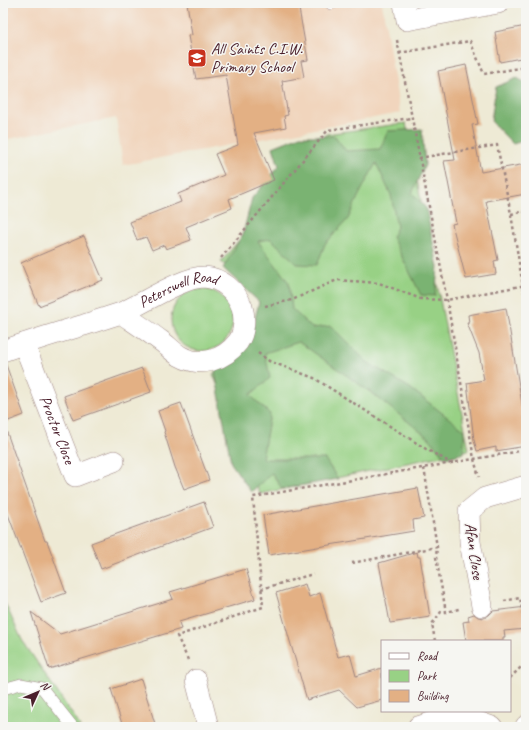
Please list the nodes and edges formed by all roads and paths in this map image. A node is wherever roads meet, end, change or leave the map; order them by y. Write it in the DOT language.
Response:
graph roads {
  1 [pos="498,3"];
  2 [pos="405,11"];
  3 [pos="399,54"];
  4 [pos="526,67"];
  5 [pos="411,118"];
  6 [pos="419,158"];
  7 [pos="526,212"];
  8 [pos="511,214"];
  9 [pos="205,277"];
  10 [pos="524,286"];
  11 [pos="447,300"];
  12 [pos="526,304"];
  13 [pos="244,312"];
  14 [pos="121,313"];
  15 [pos="240,339"];
  16 [pos="24,344"];
  17 [pos="3,351"];
  18 [pos="526,450"];
  19 [pos="474,459"];
  20 [pos="114,461"];
  21 [pos="451,463"];
  22 [pos="526,486"];
  23 [pos="485,498"];
  24 [pos="437,547"];
  25 [pos="352,563"];
  26 [pos="313,574"];
  27 [pos="261,589"];
  28 [pos="482,606"];
  29 [pos="446,612"];
  30 [pos="435,640"];
  31 [pos="526,662"];
  32 [pos="511,677"];
  33 [pos="196,680"];
  34 [pos="3,689"];
  35 [pos="73,727"];
  36 [pos="208,727"];
  37 [pos="418,727"];
  38 [pos="492,727"];
  1 -- 2 [label="street"];
  2 -- 3 [label="path"];
  3 -- 4 [label="path"];
  3 -- 5 [label="path"];
  5 -- 6 [label="path"];
  5 -- 9 [label="path"];
  6 -- 8 [label="path"];
  6 -- 11 [label="path"];
  7 -- 8 [label="path"];
  8 -- 10 [label="path"];
  9 -- 13 [label="street, Peterswell Road"];
  9 -- 14 [label="street, Peterswell Road"];
  10 -- 11 [label="path"];
  10 -- 12 [label="path"];
  11 -- 13 [label="path"];
  11 -- 19 [label="path"];
  13 -- 15 [label="street"];
  14 -- 15 [label="street, Peterswell Road"];
  14 -- 16 [label="street, Peterswell Road"];
  15 -- 21 [label="path"];
  16 -- 17 [label="street, Peterswell Road"];
  16 -- 20 [label="street, Proctor Close"];
  18 -- 19 [label="path"];
  19 -- 21 [label="path"];
  19 -- 23 [label="path"];
  21 -- 27 [label="path"];
  22 -- 23 [label="street, Afan Close"];
  23 -- 28 [label="street, Afan Close"];
  24 -- 25 [label="path"];
  26 -- 27 [label="path"];
  27 -- 33 [label="path"];
  29 -- 30 [label="path"];
  31 -- 32 [label="path"];
  33 -- 36 [label="street"];
  34 -- 35 [label="lane"];
  37 -- 38 [label="street"];
}
